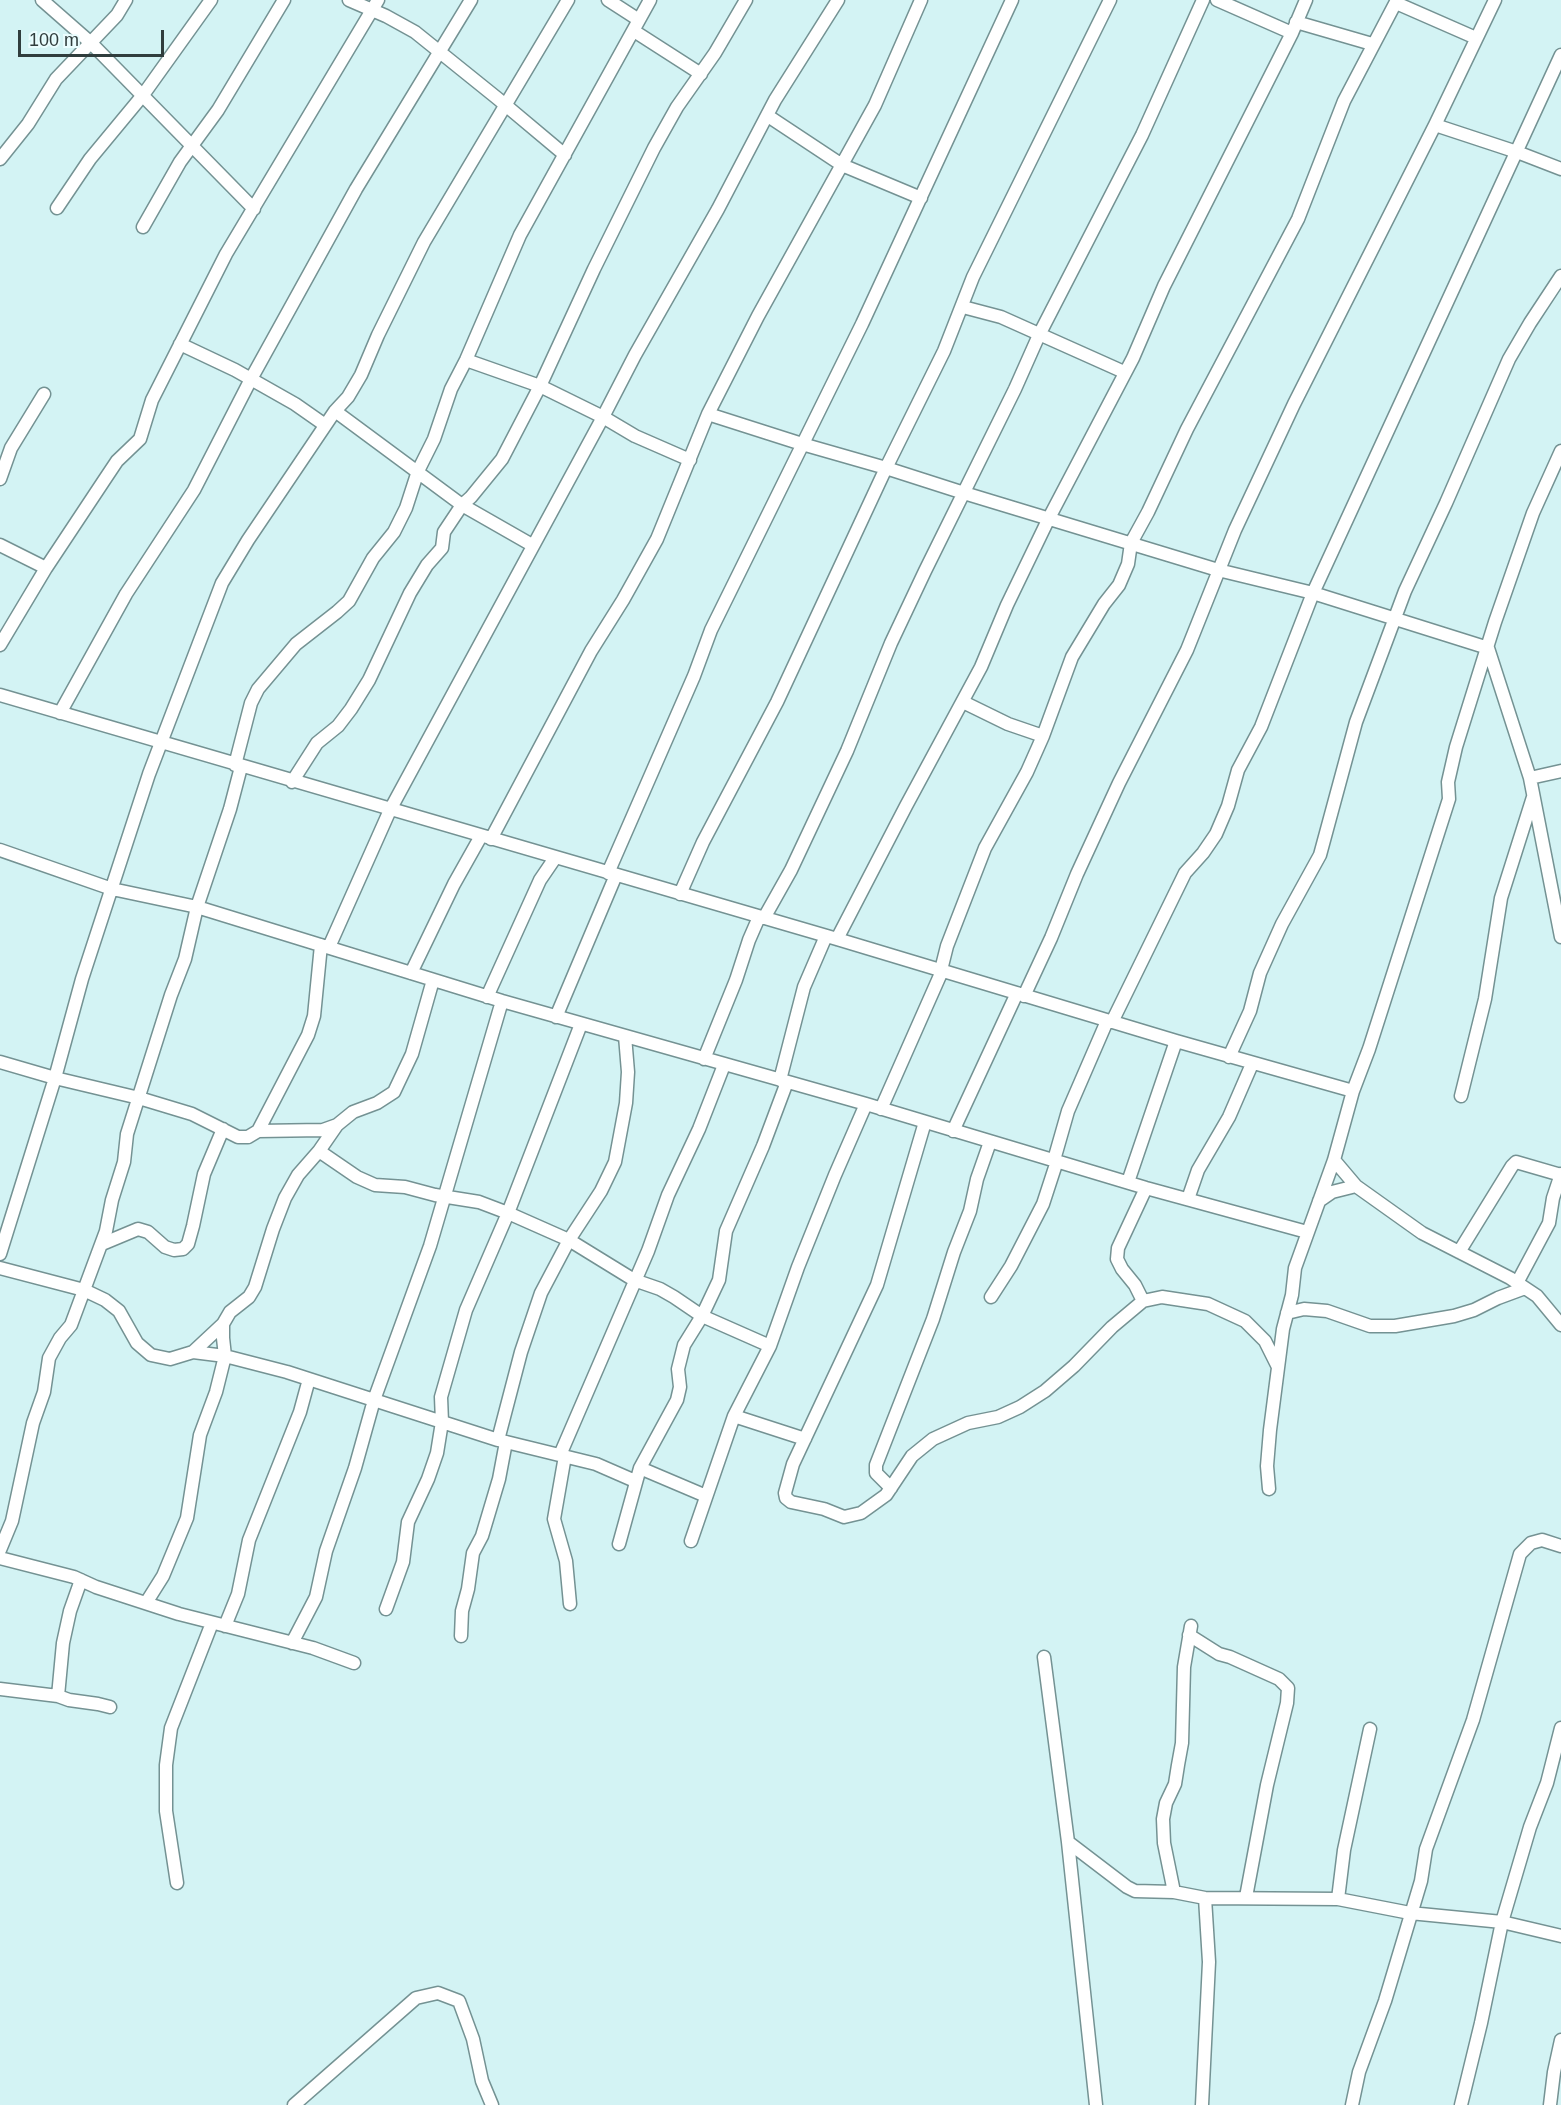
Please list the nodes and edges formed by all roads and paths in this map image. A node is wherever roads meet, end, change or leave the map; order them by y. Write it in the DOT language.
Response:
graph roads {
  1 [pos="42,0"];
  2 [pos="61,0"];
  3 [pos="126,0"];
  4 [pos="211,0"];
  5 [pos="284,0"];
  6 [pos="349,0"];
  7 [pos="471,0"];
  8 [pos="568,0"];
  9 [pos="608,0"];
  10 [pos="651,0"];
  11 [pos="746,0"];
  12 [pos="838,0"];
  13 [pos="921,0"];
  14 [pos="1012,0"];
  15 [pos="1110,0"];
  16 [pos="1203,0"];
  17 [pos="1217,0"];
  18 [pos="1306,0"];
  19 [pos="1495,0"];
  20 [pos="1396,1"];
  21 [pos="374,5"];
  22 [pos="56,13"];
  23 [pos="637,26"];
  24 [pos="1294,28"];
  25 [pos="1476,38"];
  26 [pos="91,43"];
  27 [pos="1372,44"];
  28 [pos="438,51"];
  29 [pos="1561,55"];
  30 [pos="701,74"];
  31 [pos="143,95"];
  32 [pos="506,106"];
  33 [pos="768,116"];
  34 [pos="1435,125"];
  35 [pos="192,145"];
  36 [pos="1516,152"];
  37 [pos="565,155"];
  38 [pos="0,159"];
  39 [pos="842,165"];
  40 [pos="1561,169"];
  41 [pos="921,198"];
  42 [pos="57,208"];
  43 [pos="254,209"];
  44 [pos="143,227"];
  45 [pos="1561,276"];
  46 [pos="963,307"];
  47 [pos="1039,335"];
  48 [pos="180,344"];
  49 [pos="466,360"];
  50 [pos="1124,372"];
  51 [pos="251,379"];
  52 [pos="540,386"];
  53 [pos="44,394"];
  54 [pos="335,411"];
  55 [pos="708,414"];
  56 [pos="603,417"];
  57 [pos="325,425"];
  58 [pos="802,444"];
  59 [pos="1561,451"];
  60 [pos="690,460"];
  61 [pos="886,468"];
  62 [pos="418,471"];
  63 [pos="0,479"];
  64 [pos="964,494"];
  65 [pos="462,505"];
  66 [pos="1049,518"];
  67 [pos="1131,543"];
  68 [pos="0,545"];
  69 [pos="532,545"];
  70 [pos="46,567"];
  71 [pos="1218,570"];
  72 [pos="1313,594"];
  73 [pos="1394,620"];
  74 [pos="0,645"];
  75 [pos="1488,648"];
  76 [pos="0,695"];
  77 [pos="963,702"];
  78 [pos="60,713"];
  79 [pos="1043,736"];
  80 [pos="162,744"];
  81 [pos="238,766"];
  82 [pos="1561,771"];
  83 [pos="1530,778"];
  84 [pos="292,782"];
  85 [pos="1533,797"];
  86 [pos="390,810"];
  87 [pos="486,838"];
  88 [pos="0,850"];
  89 [pos="555,858"];
  90 [pos="612,874"];
  91 [pos="112,889"];
  92 [pos="680,894"];
  93 [pos="197,907"];
  94 [pos="762,917"];
  95 [pos="1561,937"];
  96 [pos="832,938"];
  97 [pos="325,946"];
  98 [pos="941,971"];
  99 [pos="411,973"];
  100 [pos="434,980"];
  101 [pos="1020,994"];
  102 [pos="487,997"];
  103 [pos="502,1001"];
  104 [pos="556,1017"];
  105 [pos="1110,1021"];
  106 [pos="580,1024"];
  107 [pos="625,1036"];
  108 [pos="1176,1041"];
  109 [pos="1229,1057"];
  110 [pos="704,1059"];
  111 [pos="0,1062"];
  112 [pos="1252,1064"];
  113 [pos="724,1065"];
  114 [pos="55,1078"];
  115 [pos="784,1081"];
  116 [pos="1353,1090"];
  117 [pos="1461,1096"];
  118 [pos="139,1098"];
  119 [pos="866,1104"];
  120 [pos="881,1109"];
  121 [pos="925,1122"];
  122 [pos="337,1125"];
  123 [pos="223,1129"];
  124 [pos="258,1131"];
  125 [pos="953,1131"];
  126 [pos="990,1142"];
  127 [pos="319,1151"];
  128 [pos="1056,1160"];
  129 [pos="1334,1160"];
  130 [pos="1561,1174"];
  131 [pos="1128,1182"];
  132 [pos="1356,1186"];
  133 [pos="1146,1188"];
  134 [pos="446,1197"];
  135 [pos="1188,1199"];
  136 [pos="1318,1202"];
  137 [pos="508,1213"];
  138 [pos="1307,1232"];
  139 [pos="568,1240"];
  140 [pos="102,1244"];
  141 [pos="1459,1251"];
  142 [pos="0,1254"];
  143 [pos="0,1268"];
  144 [pos="634,1280"];
  145 [pos="1521,1285"];
  146 [pos="84,1290"];
  147 [pos="992,1297"];
  148 [pos="1143,1301"];
  149 [pos="1287,1313"];
  150 [pos="702,1316"];
  151 [pos="223,1324"];
  152 [pos="1561,1325"];
  153 [pos="770,1346"];
  154 [pos="193,1352"];
  155 [pos="225,1356"];
  156 [pos="1278,1367"];
  157 [pos="309,1379"];
  158 [pos="374,1400"];
  159 [pos="734,1416"];
  160 [pos="442,1422"];
  161 [pos="805,1439"];
  162 [pos="502,1441"];
  163 [pos="562,1456"];
  164 [pos="640,1468"];
  165 [pos="635,1482"];
  166 [pos="891,1488"];
  167 [pos="1269,1489"];
  168 [pos="706,1496"];
  169 [pos="691,1541"];
  170 [pos="619,1544"];
  171 [pos="1561,1546"];
  172 [pos="0,1550"];
  173 [pos="0,1558"];
  174 [pos="81,1580"];
  175 [pos="146,1604"];
  176 [pos="570,1604"];
  177 [pos="386,1609"];
  178 [pos="219,1624"];
  179 [pos="460,1636"];
  180 [pos="292,1643"];
  181 [pos="1044,1657"];
  182 [pos="354,1663"];
  183 [pos="0,1689"];
  184 [pos="58,1696"];
  185 [pos="110,1707"];
  186 [pos="1561,1728"];
  187 [pos="1370,1729"];
  188 [pos="1068,1842"];
  189 [pos="177,1883"];
  190 [pos="1174,1892"];
  191 [pos="1246,1897"];
  192 [pos="1205,1898"];
  193 [pos="1338,1899"];
  194 [pos="1410,1913"];
  195 [pos="1502,1922"];
  196 [pos="1561,1936"];
  197 [pos="1561,2040"];
  198 [pos="294,2105"];
  199 [pos="492,2105"];
  200 [pos="1096,2105"];
  201 [pos="1202,2105"];
  202 [pos="1352,2105"];
  203 [pos="1461,2105"];
  204 [pos="1550,2105"];
  1 -- 22 [label="street"];
  2 -- 22 [label="street"];
  3 -- 26 [label="street"];
  4 -- 31 [label="street"];
  5 -- 35 [label="street"];
  6 -- 21 [label="street"];
  7 -- 28 [label="street"];
  8 -- 32 [label="street"];
  9 -- 23 [label="street"];
  10 -- 23 [label="street"];
  11 -- 30 [label="street"];
  12 -- 33 [label="street"];
  13 -- 39 [label="street"];
  14 -- 41 [label="street"];
  15 -- 46 [label="street"];
  16 -- 47 [label="street"];
  17 -- 24 [label="street"];
  18 -- 24 [label="street"];
  19 -- 25 [label="street"];
  20 -- 25 [label="street"];
  20 -- 27 [label="street"];
  21 -- 28 [label="street"];
  21 -- 43 [label="street"];
  22 -- 26 [label="street"];
  23 -- 30 [label="street"];
  23 -- 37 [label="street"];
  24 -- 27 [label="street"];
  24 -- 50 [label="street"];
  25 -- 34 [label="street"];
  26 -- 31 [label="street"];
  26 -- 38 [label="street"];
  27 -- 67 [label="street"];
  28 -- 32 [label="street"];
  28 -- 51 [label="street"];
  29 -- 36 [label="street"];
  30 -- 52 [label="street"];
  31 -- 35 [label="street"];
  31 -- 42 [label="street"];
  32 -- 37 [label="street"];
  32 -- 54 [label="street"];
  33 -- 39 [label="street"];
  33 -- 56 [label="street"];
  34 -- 36 [label="street"];
  34 -- 71 [label="street"];
  35 -- 43 [label="street"];
  35 -- 44 [label="street"];
  36 -- 40 [label="street"];
  36 -- 72 [label="street"];
  37 -- 49 [label="street"];
  39 -- 41 [label="street"];
  39 -- 55 [label="street"];
  41 -- 58 [label="street"];
  43 -- 48 [label="street"];
  45 -- 73 [label="street"];
  46 -- 47 [label="street"];
  46 -- 61 [label="street"];
  47 -- 50 [label="street"];
  47 -- 64 [label="street"];
  48 -- 51 [label="street"];
  48 -- 70 [label="street"];
  49 -- 52 [label="street"];
  49 -- 62 [label="street"];
  50 -- 66 [label="street"];
  51 -- 57 [label="street"];
  51 -- 78 [label="street"];
  52 -- 56 [label="street"];
  52 -- 65 [label="street"];
  53 -- 63 [label="street"];
  54 -- 57 [label="street"];
  54 -- 62 [label="street"];
  55 -- 58 [label="street"];
  55 -- 60 [label="street"];
  56 -- 60 [label="street"];
  56 -- 69 [label="street"];
  57 -- 80 [label="street"];
  58 -- 61 [label="street"];
  58 -- 90 [label="street"];
  59 -- 75 [label="street"];
  60 -- 87 [label="street"];
  61 -- 64 [label="street"];
  61 -- 92 [label="street"];
  62 -- 65 [label="street"];
  62 -- 81 [label="street"];
  64 -- 66 [label="street"];
  64 -- 94 [label="street"];
  65 -- 69 [label="street"];
  65 -- 84 [label="street"];
  66 -- 67 [label="street"];
  66 -- 77 [label="street"];
  67 -- 71 [label="street"];
  67 -- 79 [label="street"];
  68 -- 70 [label="street"];
  69 -- 86 [label="street"];
  70 -- 74 [label="street"];
  71 -- 72 [label="street"];
  71 -- 101 [label="street"];
  72 -- 73 [label="street"];
  72 -- 105 [label="street"];
  73 -- 75 [label="street"];
  73 -- 109 [label="street"];
  75 -- 83 [label="street"];
  75 -- 116 [label="street"];
  76 -- 78 [label="street"];
  77 -- 79 [label="street"];
  77 -- 96 [label="street"];
  78 -- 80 [label="street"];
  79 -- 98 [label="street"];
  80 -- 81 [label="street"];
  80 -- 91 [label="street"];
  81 -- 84 [label="street"];
  81 -- 93 [label="street"];
  82 -- 83 [label="street"];
  83 -- 85 [label="street"];
  84 -- 86 [label="street"];
  85 -- 95 [label="street"];
  85 -- 117 [label="street"];
  86 -- 87 [label="street"];
  86 -- 97 [label="street"];
  87 -- 89 [label="street"];
  87 -- 99 [label="street"];
  88 -- 91 [label="street"];
  89 -- 90 [label="street"];
  89 -- 102 [label="street"];
  90 -- 92 [label="street"];
  90 -- 104 [label="street"];
  91 -- 93 [label="street"];
  91 -- 114 [label="street"];
  92 -- 94 [label="street"];
  93 -- 97 [label="street"];
  93 -- 118 [label="street"];
  94 -- 96 [label="street"];
  94 -- 110 [label="street"];
  96 -- 98 [label="street"];
  96 -- 115 [label="street"];
  97 -- 99 [label="street"];
  97 -- 124 [label="street"];
  98 -- 101 [label="street"];
  98 -- 120 [label="street"];
  99 -- 100 [label="street"];
  100 -- 102 [label="street"];
  100 -- 122 [label="street"];
  101 -- 105 [label="street"];
  101 -- 125 [label="street"];
  102 -- 103 [label="street"];
  103 -- 104 [label="street"];
  103 -- 134 [label="street"];
  104 -- 106 [label="street"];
  105 -- 108 [label="street"];
  105 -- 128 [label="street"];
  106 -- 107 [label="street"];
  106 -- 137 [label="street"];
  107 -- 110 [label="street"];
  107 -- 139 [label="street"];
  108 -- 109 [label="street"];
  108 -- 131 [label="street"];
  109 -- 112 [label="street"];
  110 -- 113 [label="street"];
  111 -- 114 [label="street"];
  112 -- 116 [label="street"];
  112 -- 135 [label="street"];
  113 -- 115 [label="street"];
  113 -- 144 [label="street"];
  114 -- 118 [label="street"];
  114 -- 142 [label="street"];
  115 -- 119 [label="street"];
  115 -- 150 [label="street"];
  116 -- 129 [label="street"];
  118 -- 123 [label="street"];
  118 -- 140 [label="street"];
  119 -- 120 [label="street"];
  119 -- 153 [label="street"];
  120 -- 121 [label="street"];
  121 -- 125 [label="street"];
  121 -- 161 [label="street"];
  122 -- 124 [label="street"];
  122 -- 127 [label="street"];
  123 -- 124 [label="street"];
  123 -- 140 [label="street"];
  125 -- 126 [label="street"];
  126 -- 128 [label="street"];
  126 -- 166 [label="street"];
  127 -- 134 [label="street"];
  127 -- 151 [label="street"];
  128 -- 131 [label="street"];
  128 -- 147 [label="street"];
  129 -- 132 [label="street"];
  129 -- 136 [label="street"];
  130 -- 141 [label="street"];
  130 -- 145 [label="street"];
  131 -- 133 [label="street"];
  132 -- 136 [label="street"];
  132 -- 141 [label="street"];
  133 -- 135 [label="street"];
  133 -- 148 [label="street"];
  134 -- 137 [label="street"];
  134 -- 158 [label="street"];
  135 -- 138 [label="street"];
  136 -- 138 [label="street"];
  137 -- 139 [label="street"];
  137 -- 160 [label="street"];
  138 -- 149 [label="street"];
  139 -- 144 [label="street"];
  139 -- 162 [label="street"];
  140 -- 146 [label="street"];
  141 -- 145 [label="street"];
  143 -- 146 [label="street"];
  144 -- 150 [label="street"];
  144 -- 163 [label="street"];
  145 -- 149 [label="street"];
  145 -- 152 [label="street"];
  146 -- 154 [label="street"];
  146 -- 172 [label="street"];
  148 -- 156 [label="street"];
  148 -- 166 [label="street"];
  149 -- 156 [label="street"];
  150 -- 153 [label="street"];
  150 -- 164 [label="street"];
  151 -- 154 [label="street"];
  151 -- 155 [label="street"];
  153 -- 159 [label="street"];
  154 -- 155 [label="street"];
  155 -- 157 [label="street"];
  155 -- 175 [label="street"];
  156 -- 167 [label="street"];
  157 -- 158 [label="street"];
  157 -- 178 [label="street"];
  158 -- 160 [label="street"];
  158 -- 180 [label="street"];
  159 -- 161 [label="street"];
  159 -- 168 [label="street"];
  160 -- 162 [label="street"];
  160 -- 177 [label="street"];
  161 -- 166 [label="street"];
  162 -- 163 [label="street"];
  162 -- 179 [label="street"];
  163 -- 165 [label="street"];
  163 -- 176 [label="street"];
  164 -- 165 [label="street"];
  164 -- 168 [label="street"];
  165 -- 170 [label="street"];
  168 -- 169 [label="street"];
  171 -- 194 [label="street"];
  173 -- 174 [label="street"];
  174 -- 175 [label="street"];
  174 -- 184 [label="street"];
  175 -- 178 [label="street"];
  178 -- 180 [label="street"];
  178 -- 189 [label="street"];
  180 -- 182 [label="street"];
  181 -- 188 [label="street"];
  183 -- 184 [label="street"];
  184 -- 185 [label="street"];
  186 -- 195 [label="street"];
  187 -- 193 [label="street"];
  188 -- 190 [label="street"];
  188 -- 200 [label="street"];
  190 -- 191 [label="street"];
  190 -- 192 [label="street"];
  191 -- 192 [label="street"];
  191 -- 193 [label="street"];
  192 -- 201 [label="street"];
  193 -- 194 [label="street"];
  194 -- 195 [label="street"];
  194 -- 202 [label="street"];
  195 -- 196 [label="street"];
  195 -- 203 [label="street"];
  197 -- 204 [label="street"];
  198 -- 199 [label="street"];
}
